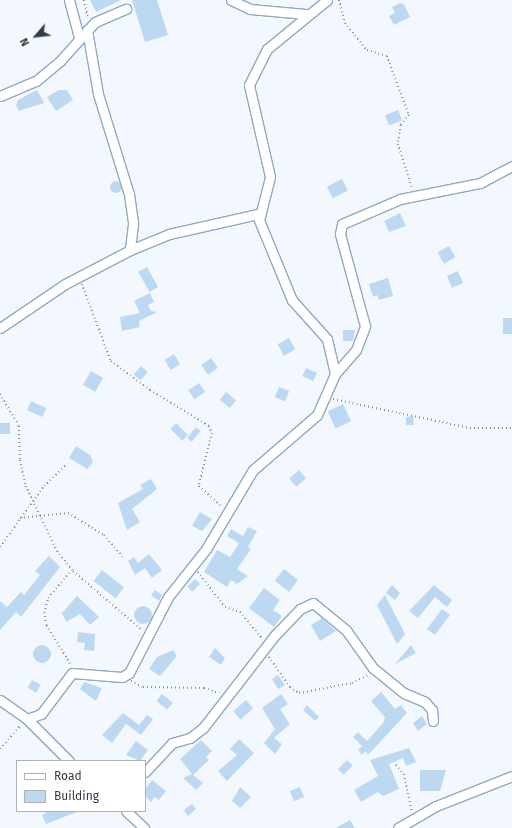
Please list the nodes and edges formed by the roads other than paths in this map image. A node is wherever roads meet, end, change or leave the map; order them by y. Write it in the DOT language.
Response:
graph roads {
  1 [pos="69,0"];
  2 [pos="231,0"];
  3 [pos="327,0"];
  4 [pos="126,9"];
  5 [pos="306,14"];
  6 [pos="88,29"];
  7 [pos="79,38"];
  8 [pos="0,96"];
  9 [pos="512,166"];
  10 [pos="258,214"];
  11 [pos="130,250"];
  12 [pos="0,328"];
  13 [pos="336,374"];
  14 [pos="0,700"];
  15 [pos="29,721"];
  16 [pos="433,721"];
  17 [pos="68,760"];
  18 [pos="146,771"];
  19 [pos="512,776"];
  20 [pos="127,812"];
  21 [pos="137,812"];
  22 [pos="137,821"];
  23 [pos="144,828"];
  24 [pos="398,828"];
  1 -- 7 [label="street"];
  2 -- 5 [label="street"];
  3 -- 5 [label="street"];
  4 -- 6 [label="street"];
  5 -- 10 [label="street"];
  6 -- 7 [label="street"];
  6 -- 11 [label="street"];
  7 -- 8 [label="street"];
  9 -- 13 [label="street"];
  10 -- 11 [label="street"];
  10 -- 13 [label="street"];
  11 -- 12 [label="street"];
  13 -- 15 [label="street"];
  14 -- 15 [label="street"];
  15 -- 17 [label="street"];
  16 -- 18 [label="street"];
  19 -- 24 [label="street"];
  20 -- 22 [label="street"];
  21 -- 22 [label="street"];
  22 -- 23 [label="street"];
}
